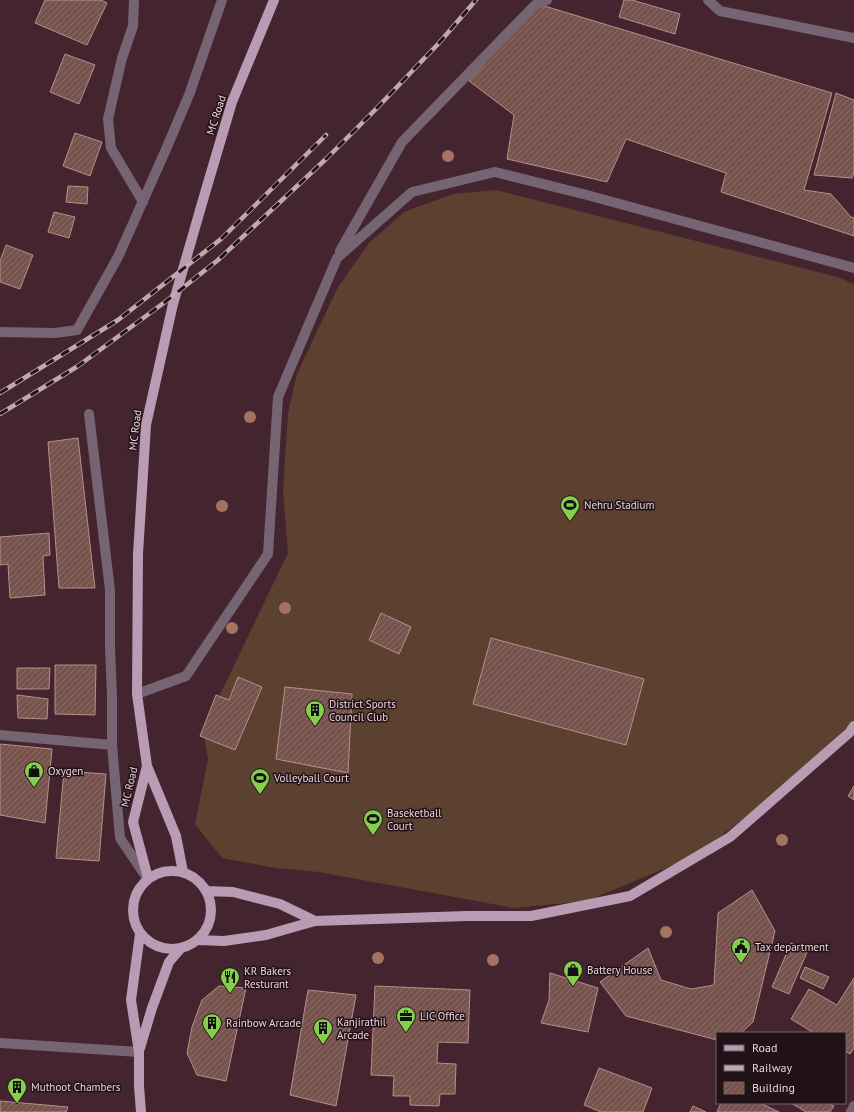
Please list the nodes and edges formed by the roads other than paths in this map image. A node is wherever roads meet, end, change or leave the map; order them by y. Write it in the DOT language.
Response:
graph roads {
  1 [pos="134,0"];
  2 [pos="222,0"];
  3 [pos="274,0"];
  4 [pos="547,0"];
  5 [pos="708,0"];
  6 [pos="854,38"];
  7 [pos="143,202"];
  8 [pos="337,258"];
  9 [pos="854,268"];
  10 [pos="0,332"];
  11 [pos="88,414"];
  12 [pos="137,694"];
  13 [pos="854,726"];
  14 [pos="0,735"];
  15 [pos="112,745"];
  16 [pos="147,766"];
  17 [pos="183,872"];
  18 [pos="148,878"];
  19 [pos="206,891"];
  20 [pos="316,921"];
  21 [pos="140,934"];
  22 [pos="197,940"];
  23 [pos="181,948"];
  24 [pos="0,1043"];
  25 [pos="139,1052"];
  26 [pos="854,1106"];
  27 [pos="140,1112"];
  28 [pos="851,1112"];
  1 -- 7 [label="street"];
  2 -- 7 [label="street"];
  3 -- 12 [label="main road, MC Road"];
  4 -- 8 [label="street"];
  5 -- 6 [label="street"];
  7 -- 10 [label="street"];
  8 -- 9 [label="street"];
  8 -- 12 [label="street"];
  11 -- 15 [label="street"];
  12 -- 16 [label="main road, MC Road"];
  13 -- 20 [label="main road"];
  14 -- 15 [label="street"];
  15 -- 18 [label="street"];
  16 -- 17 [label="main road"];
  16 -- 18 [label="main road, MC Road"];
  17 -- 18 [label="main road"];
  17 -- 19 [label="main road"];
  18 -- 21 [label="main road"];
  19 -- 20 [label="main road"];
  19 -- 22 [label="main road"];
  20 -- 22 [label="main road"];
  21 -- 23 [label="main road"];
  21 -- 25 [label="main road"];
  22 -- 23 [label="main road"];
  23 -- 25 [label="main road"];
  24 -- 25 [label="street"];
  25 -- 27 [label="main road"];
  26 -- 28 [label="street"];
}
